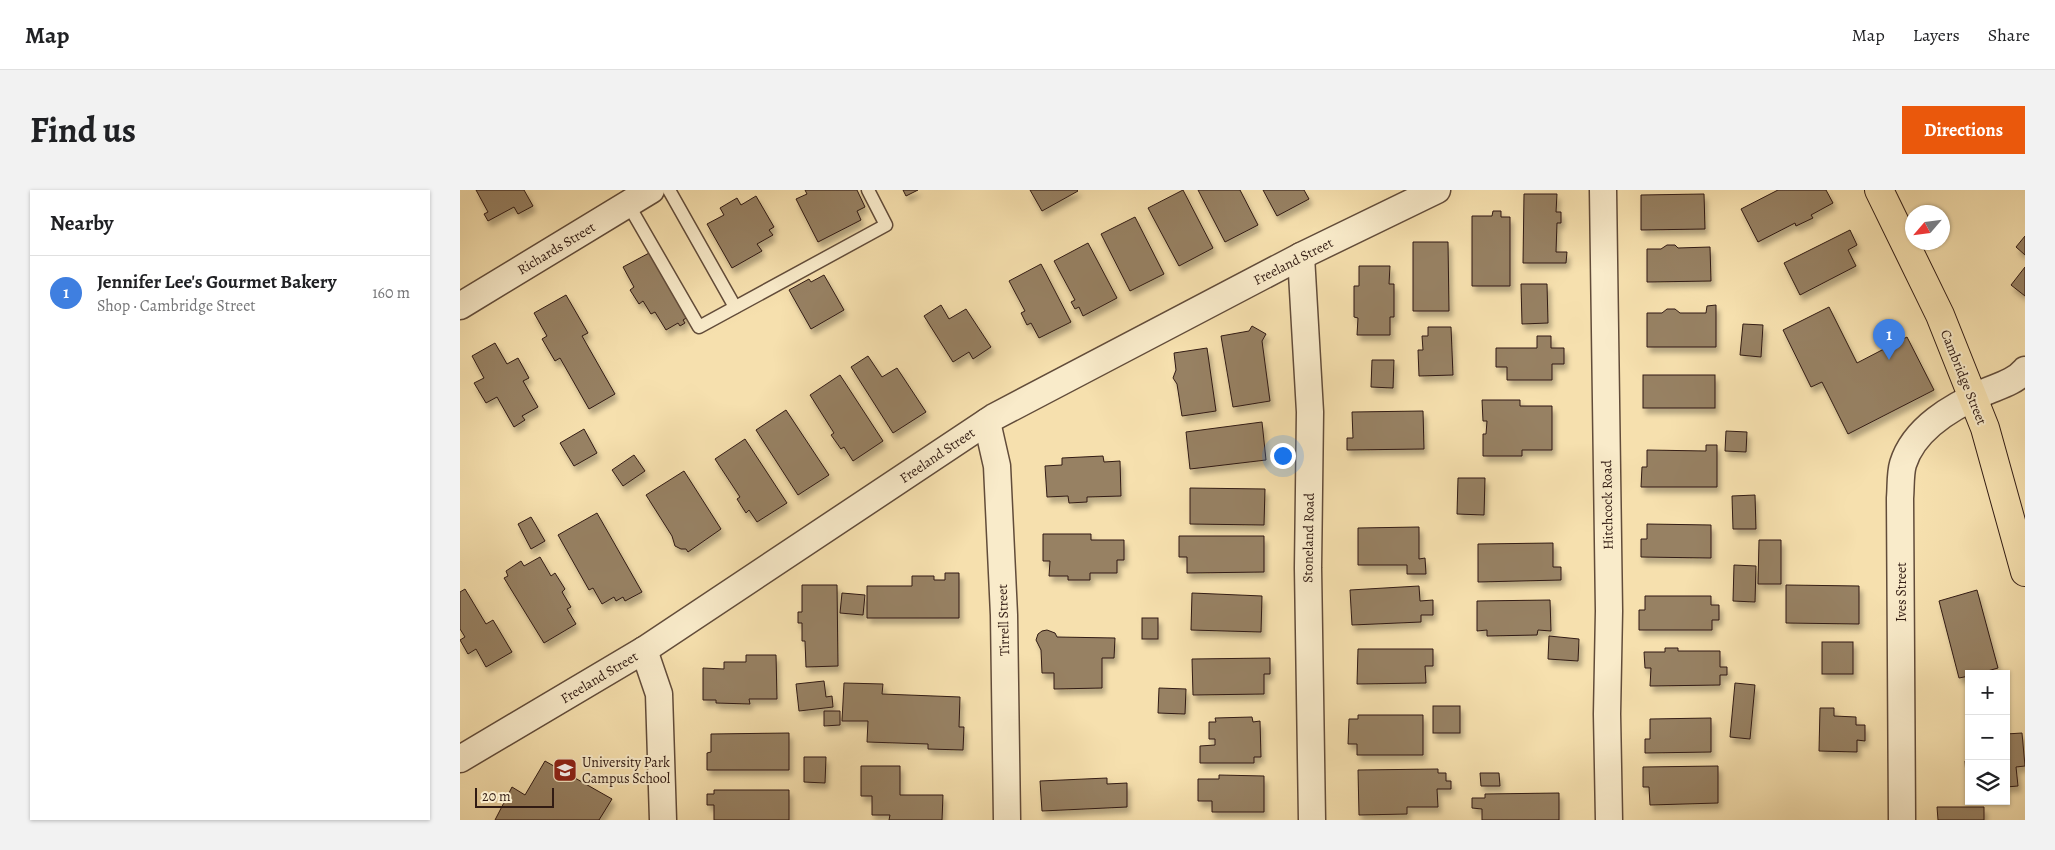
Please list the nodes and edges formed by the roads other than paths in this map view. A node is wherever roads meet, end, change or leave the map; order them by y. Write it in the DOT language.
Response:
graph roads {
  1 [pos="651,190"];
  2 [pos="669,190"];
  3 [pos="868,190"];
  4 [pos="1437,190"];
  5 [pos="1603,190"];
  6 [pos="1879,190"];
  7 [pos="628,204"];
  8 [pos="1301,256"];
  9 [pos="460,306"];
  10 [pos="734,307"];
  11 [pos="2023,375"];
  12 [pos="1973,397"];
  13 [pos="987,422"];
  14 [pos="2019,528"];
  15 [pos="2024,563"];
  16 [pos="644,650"];
  17 [pos="460,759"];
  18 [pos="663,820"];
  19 [pos="1007,820"];
  20 [pos="1312,820"];
  21 [pos="1609,820"];
  22 [pos="1902,820"];
  1 -- 7 [label="street, Richards Street"];
  2 -- 10 [label="lane"];
  3 -- 10 [label="lane"];
  4 -- 8 [label="street, Freeland Street"];
  5 -- 21 [label="street, Hitchcock Road"];
  6 -- 12 [label="main road, Cambridge Street"];
  7 -- 9 [label="street, Richards Street"];
  7 -- 10 [label="lane"];
  8 -- 13 [label="street, Freeland Street"];
  8 -- 20 [label="street, Stoneland Road"];
  11 -- 12 [label="street, Ives Street"];
  12 -- 14 [label="main road, Cambridge Street"];
  12 -- 22 [label="street, Ives Street"];
  13 -- 16 [label="street, Freeland Street"];
  13 -- 19 [label="street, Tirrell Street"];
  14 -- 15 [label="main road, Cambridge Street"];
  16 -- 17 [label="street, Freeland Street"];
  16 -- 18 [label="street"];
}
